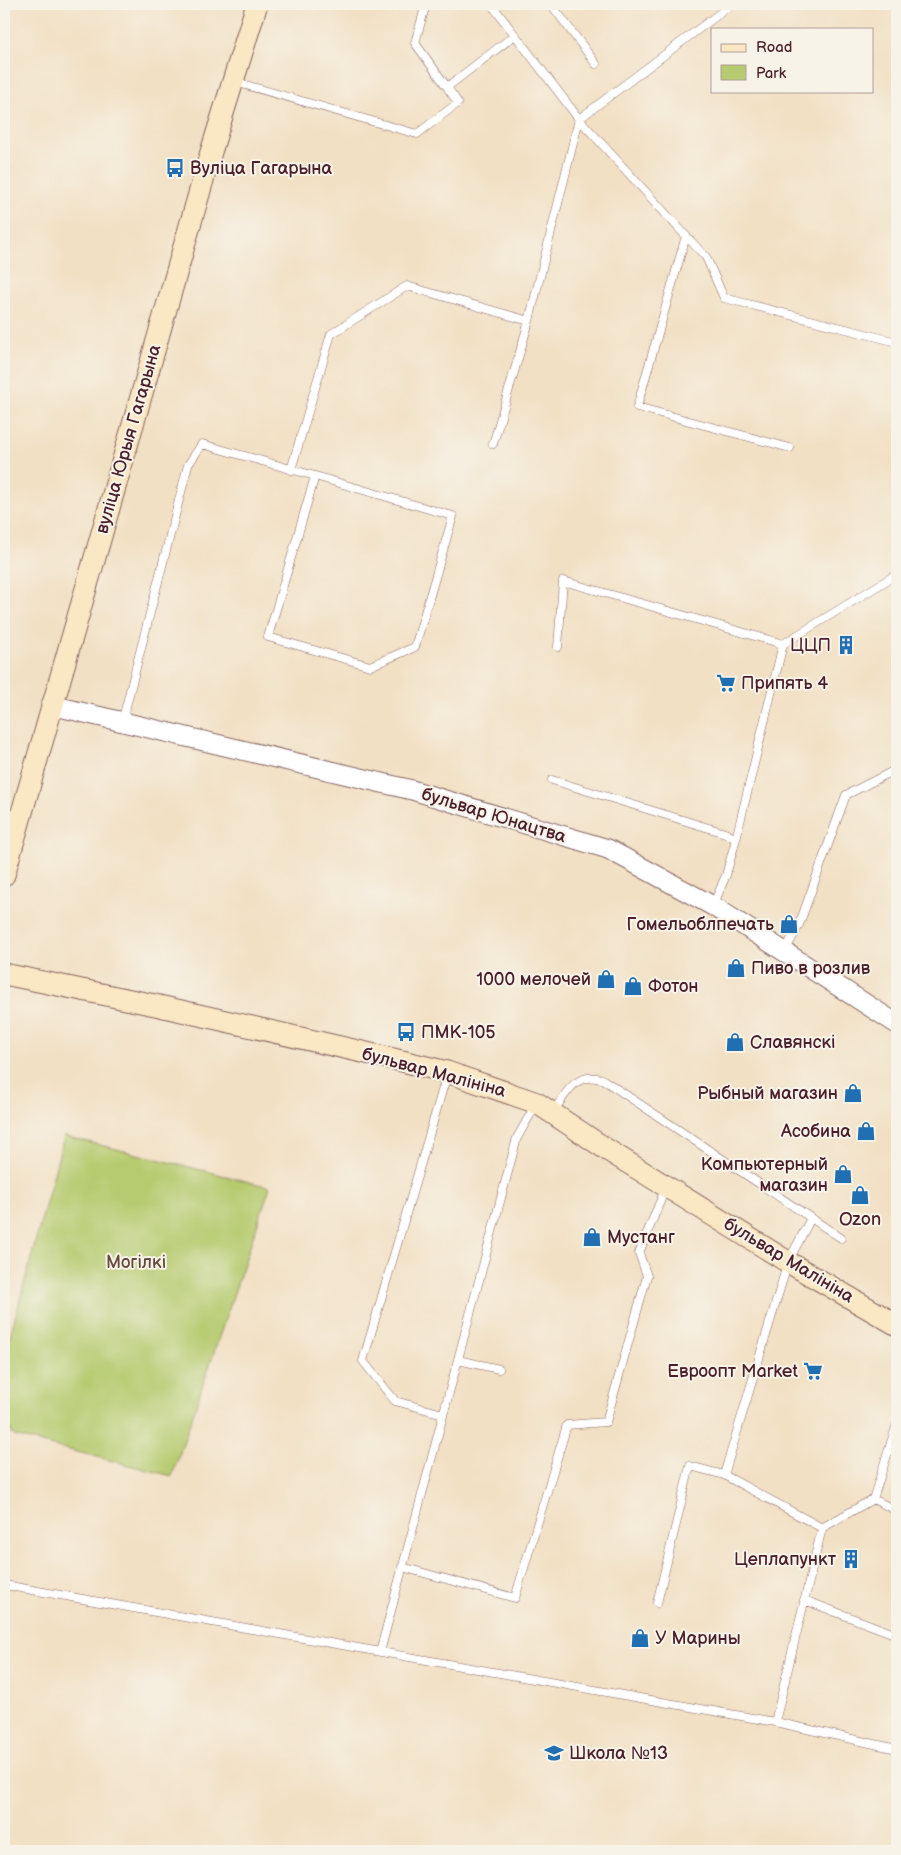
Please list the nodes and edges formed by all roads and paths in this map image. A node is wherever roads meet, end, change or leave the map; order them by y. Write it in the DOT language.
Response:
graph roads {
  1 [pos="257,4"];
  2 [pos="426,4"];
  3 [pos="491,4"];
  4 [pos="551,4"];
  5 [pos="728,5"];
  6 [pos="515,35"];
  7 [pos="596,64"];
  8 [pos="234,82"];
  9 [pos="447,87"];
  10 [pos="579,119"];
  11 [pos="686,236"];
  12 [pos="529,321"];
  13 [pos="897,342"];
  14 [pos="494,444"];
  15 [pos="790,448"];
  16 [pos="292,470"];
  17 [pos="315,476"];
  18 [pos="897,574"];
  19 [pos="783,644"];
  20 [pos="558,647"];
  21 [pos="51,705"];
  22 [pos="122,724"];
  23 [pos="897,769"];
  24 [pos="552,780"];
  25 [pos="736,839"];
  26 [pos="4,875"];
  27 [pos="713,906"];
  28 [pos="784,952"];
  29 [pos="4,974"];
  30 [pos="897,1024"];
  31 [pos="447,1072"];
  32 [pos="545,1108"];
  33 [pos="667,1185"];
  34 [pos="811,1218"];
  35 [pos="841,1238"];
  36 [pos="788,1262"];
  37 [pos="897,1324"];
  38 [pos="458,1360"];
  39 [pos="499,1369"];
  40 [pos="443,1414"];
  41 [pos="897,1424"];
  42 [pos="724,1475"];
  43 [pos="873,1500"];
  44 [pos="897,1511"];
  45 [pos="822,1528"];
  46 [pos="402,1567"];
  47 [pos="4,1585"];
  48 [pos="804,1600"];
  49 [pos="657,1603"];
  50 [pos="897,1635"];
  51 [pos="380,1652"];
  52 [pos="775,1722"];
  53 [pos="897,1749"];
  1 -- 8 [label="main road, вуліца Юрыя Гагарына"];
  2 -- 9 [label="lane"];
  3 -- 6 [label="lane"];
  4 -- 7 [label="lane"];
  5 -- 10 [label="lane"];
  6 -- 9 [label="lane"];
  6 -- 10 [label="lane"];
  8 -- 9 [label="lane"];
  8 -- 21 [label="main road, вуліца Юрыя Гагарына"];
  10 -- 11 [label="lane"];
  10 -- 12 [label="lane"];
  11 -- 13 [label="lane"];
  11 -- 15 [label="lane"];
  12 -- 14 [label="lane"];
  12 -- 16 [label="lane"];
  16 -- 17 [label="lane"];
  16 -- 22 [label="lane"];
  17 -- 17 [label="lane"];
  18 -- 19 [label="lane"];
  19 -- 20 [label="lane"];
  19 -- 25 [label="lane"];
  21 -- 22 [label="street, бульвар Юнацтва"];
  21 -- 26 [label="main road, вуліца Юрыя Гагарына"];
  22 -- 27 [label="street, бульвар Юнацтва"];
  23 -- 28 [label="lane"];
  24 -- 25 [label="lane"];
  25 -- 27 [label="lane"];
  27 -- 28 [label="street, бульвар Юнацтва"];
  28 -- 30 [label="street, бульвар Юнацтва"];
  29 -- 31 [label="main road, бульвар Малініна"];
  31 -- 32 [label="main road, бульвар Малініна"];
  31 -- 40 [label="lane"];
  32 -- 33 [label="main road, бульвар Малініна"];
  32 -- 34 [label="lane"];
  32 -- 38 [label="lane"];
  33 -- 36 [label="main road, бульвар Малініна"];
  33 -- 46 [label="lane"];
  34 -- 35 [label="lane"];
  34 -- 36 [label="lane"];
  36 -- 37 [label="main road, бульвар Малініна"];
  36 -- 42 [label="lane"];
  38 -- 39 [label="lane"];
  38 -- 40 [label="lane"];
  40 -- 46 [label="lane"];
  41 -- 43 [label="lane"];
  42 -- 45 [label="lane"];
  42 -- 49 [label="lane"];
  43 -- 44 [label="lane"];
  43 -- 45 [label="lane"];
  45 -- 48 [label="lane"];
  46 -- 51 [label="lane"];
  47 -- 51 [label="lane"];
  48 -- 50 [label="lane"];
  48 -- 52 [label="lane"];
  51 -- 52 [label="lane"];
  52 -- 53 [label="lane"];
}
